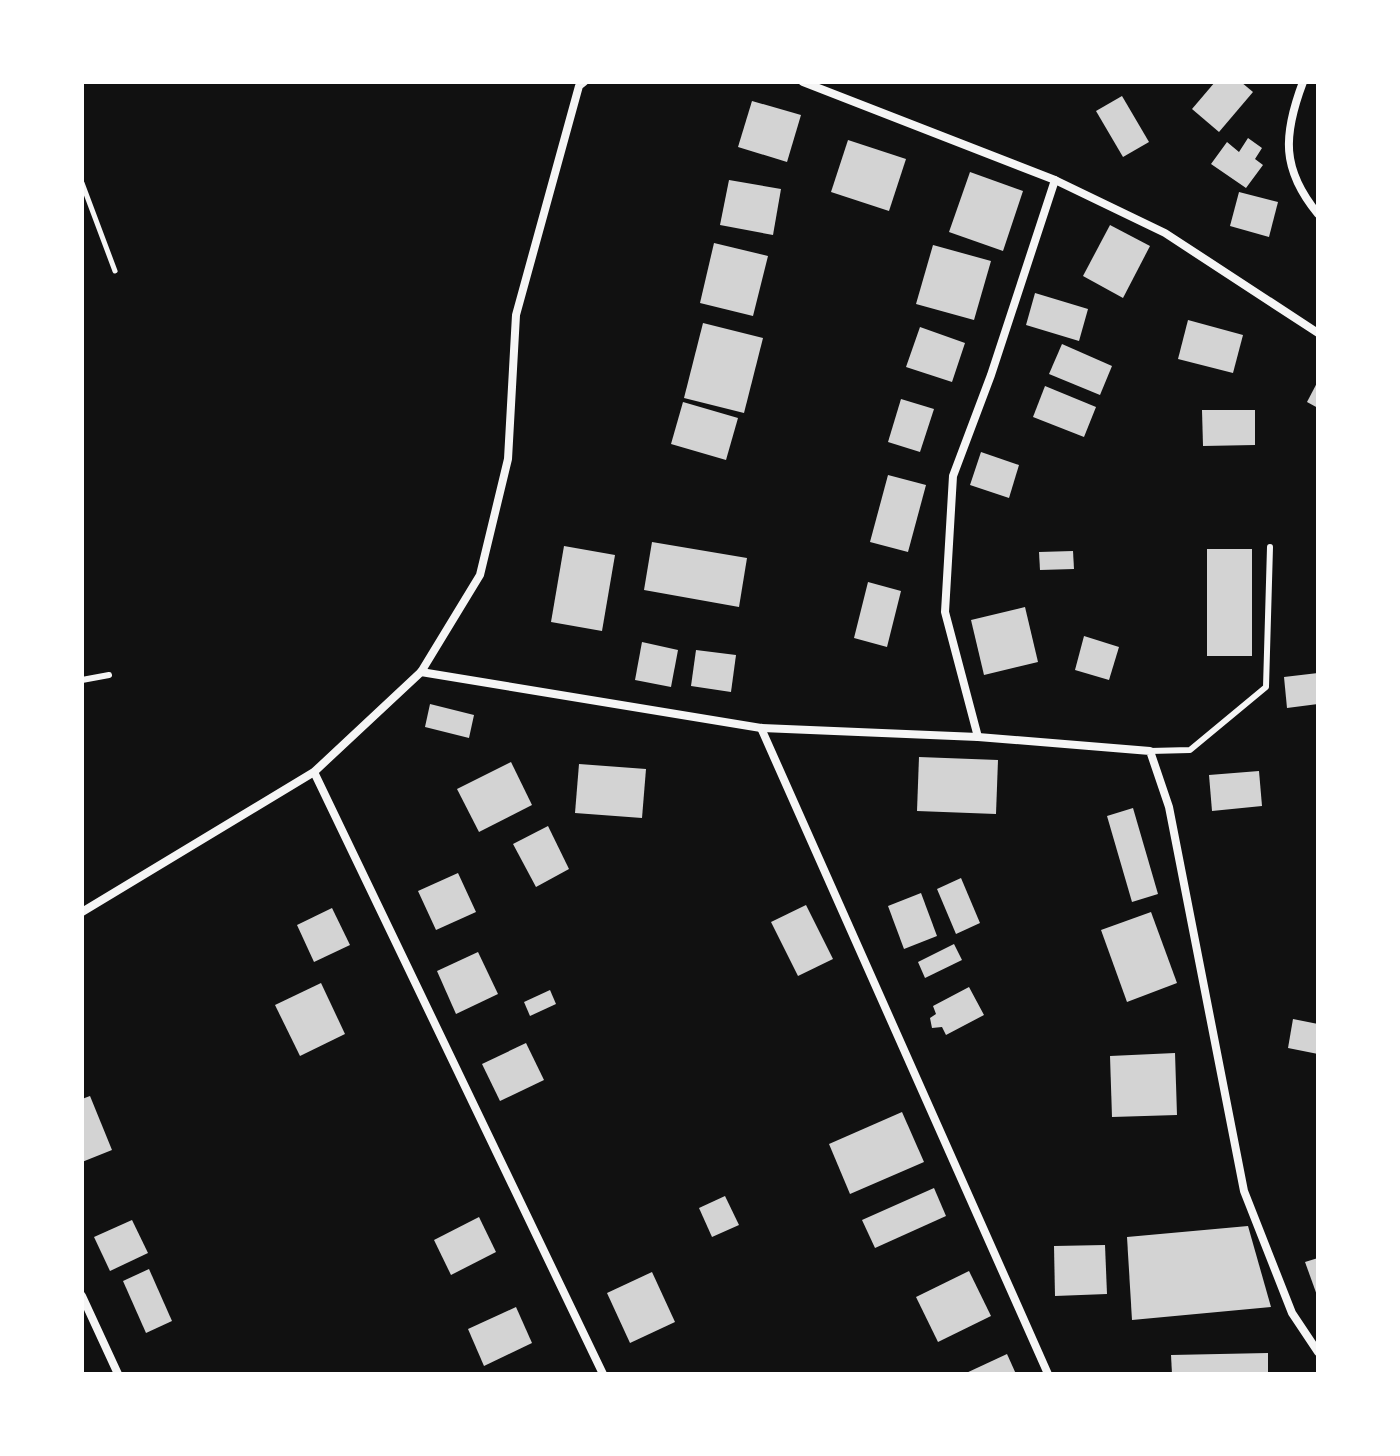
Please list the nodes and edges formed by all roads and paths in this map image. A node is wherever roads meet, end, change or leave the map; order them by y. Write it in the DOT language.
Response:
graph roads {
  1 [pos="584,82"];
  2 [pos="803,82"];
  3 [pos="1303,82"];
  4 [pos="1055,180"];
  5 [pos="82,183"];
  6 [pos="1318,214"];
  7 [pos="115,271"];
  8 [pos="1318,333"];
  9 [pos="1270,547"];
  10 [pos="421,672"];
  11 [pos="109,675"];
  12 [pos="82,680"];
  13 [pos="761,728"];
  14 [pos="978,737"];
  15 [pos="1150,751"];
  16 [pos="314,772"];
  17 [pos="82,912"];
  18 [pos="82,1296"];
  19 [pos="1318,1352"];
  20 [pos="118,1374"];
  21 [pos="603,1374"];
  22 [pos="1048,1374"];
  1 -- 10 [label="street"];
  2 -- 4 [label="street"];
  3 -- 6 [label="street"];
  4 -- 8 [label="street"];
  4 -- 14 [label="street"];
  5 -- 7 [label="path"];
  9 -- 15 [label="lane"];
  10 -- 13 [label="street"];
  10 -- 16 [label="street"];
  11 -- 12 [label="lane"];
  13 -- 14 [label="street"];
  13 -- 22 [label="street"];
  14 -- 15 [label="street"];
  15 -- 19 [label="street"];
  16 -- 17 [label="street"];
  16 -- 21 [label="street"];
  18 -- 20 [label="street"];
}
